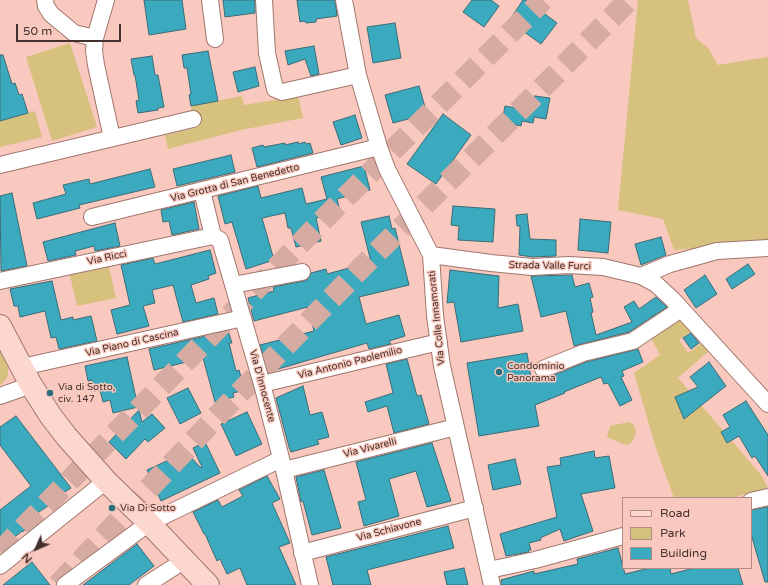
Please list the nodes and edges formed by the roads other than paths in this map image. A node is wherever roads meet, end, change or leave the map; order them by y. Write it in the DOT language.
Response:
graph roads {
  1 [pos="44,0"];
  2 [pos="106,0"];
  3 [pos="210,0"];
  4 [pos="264,0"];
  5 [pos="344,0"];
  6 [pos="95,38"];
  7 [pos="215,39"];
  8 [pos="358,75"];
  9 [pos="193,119"];
  10 [pos="112,138"];
  11 [pos="378,148"];
  12 [pos="0,165"];
  13 [pos="202,191"];
  14 [pos="92,217"];
  15 [pos="213,236"];
  16 [pos="768,248"];
  17 [pos="431,255"];
  18 [pos="302,272"];
  19 [pos="641,276"];
  20 [pos="0,281"];
  21 [pos="233,286"];
  22 [pos="681,309"];
  23 [pos="243,318"];
  24 [pos="0,326"];
  25 [pos="438,342"];
  26 [pos="543,369"];
  27 [pos="26,376"];
  28 [pos="262,384"];
  29 [pos="0,396"];
  30 [pos="768,404"];
  31 [pos="456,426"];
  32 [pos="283,465"];
  33 [pos="106,480"];
  34 [pos="768,496"];
  35 [pos="752,501"];
  36 [pos="475,508"];
  37 [pos="149,523"];
  38 [pos="622,536"];
  39 [pos="302,553"];
  40 [pos="185,560"];
  41 [pos="0,566"];
  42 [pos="491,578"];
  43 [pos="65,585"];
  44 [pos="146,585"];
  45 [pos="208,585"];
  46 [pos="310,585"];
  1 -- 6 [label="street"];
  2 -- 6 [label="street"];
  3 -- 7 [label="street"];
  4 -- 8 [label="street"];
  5 -- 8 [label="street, Via Colle Innamorati"];
  6 -- 10 [label="street"];
  8 -- 11 [label="street, Via Colle Innamorati"];
  9 -- 10 [label="street"];
  10 -- 12 [label="street"];
  11 -- 13 [label="street, Via Grotta di San Benedetto"];
  11 -- 17 [label="street, Via Colle Innamorati"];
  13 -- 14 [label="street, Via Grotta di San Benedetto"];
  13 -- 15 [label="street, Via D'Innocente"];
  15 -- 20 [label="street, Via Ricci"];
  15 -- 21 [label="street, Via D'Innocente"];
  16 -- 19 [label="street"];
  17 -- 19 [label="street, Strada Valle Furci"];
  17 -- 25 [label="street, Via Colle Innamorati"];
  18 -- 21 [label="street"];
  19 -- 22 [label="street, Strada Valle Furci"];
  21 -- 23 [label="street, Via D'Innocente"];
  22 -- 26 [label="street"];
  22 -- 30 [label="street, Strada Valle Furci"];
  23 -- 27 [label="street, Via Piano di Cascina"];
  23 -- 28 [label="street, Via D'Innocente"];
  24 -- 27 [label="street"];
  25 -- 28 [label="street, Via Antonio Paolemilio"];
  25 -- 31 [label="street, Via Colle Innamorati"];
  27 -- 29 [label="street"];
  27 -- 33 [label="street"];
  28 -- 32 [label="street, Via D'Innocente"];
  31 -- 32 [label="street, Via Vivarelli"];
  31 -- 36 [label="street, Via Colle Innamorati"];
  32 -- 37 [label="street, Via Vivarelli"];
  32 -- 39 [label="street, Via D'Innocente"];
  33 -- 37 [label="street"];
  33 -- 41 [label="street"];
  34 -- 35 [label="street"];
  36 -- 39 [label="street, Via Schiavone"];
  36 -- 42 [label="street, Via Colle Innamorati"];
  37 -- 40 [label="street"];
  37 -- 43 [label="street, Via Vivarelli"];
  38 -- 42 [label="street, Via Colle Innamorati"];
  39 -- 46 [label="street, Via D'Innocente"];
  40 -- 44 [label="street"];
  40 -- 45 [label="street"];
}
